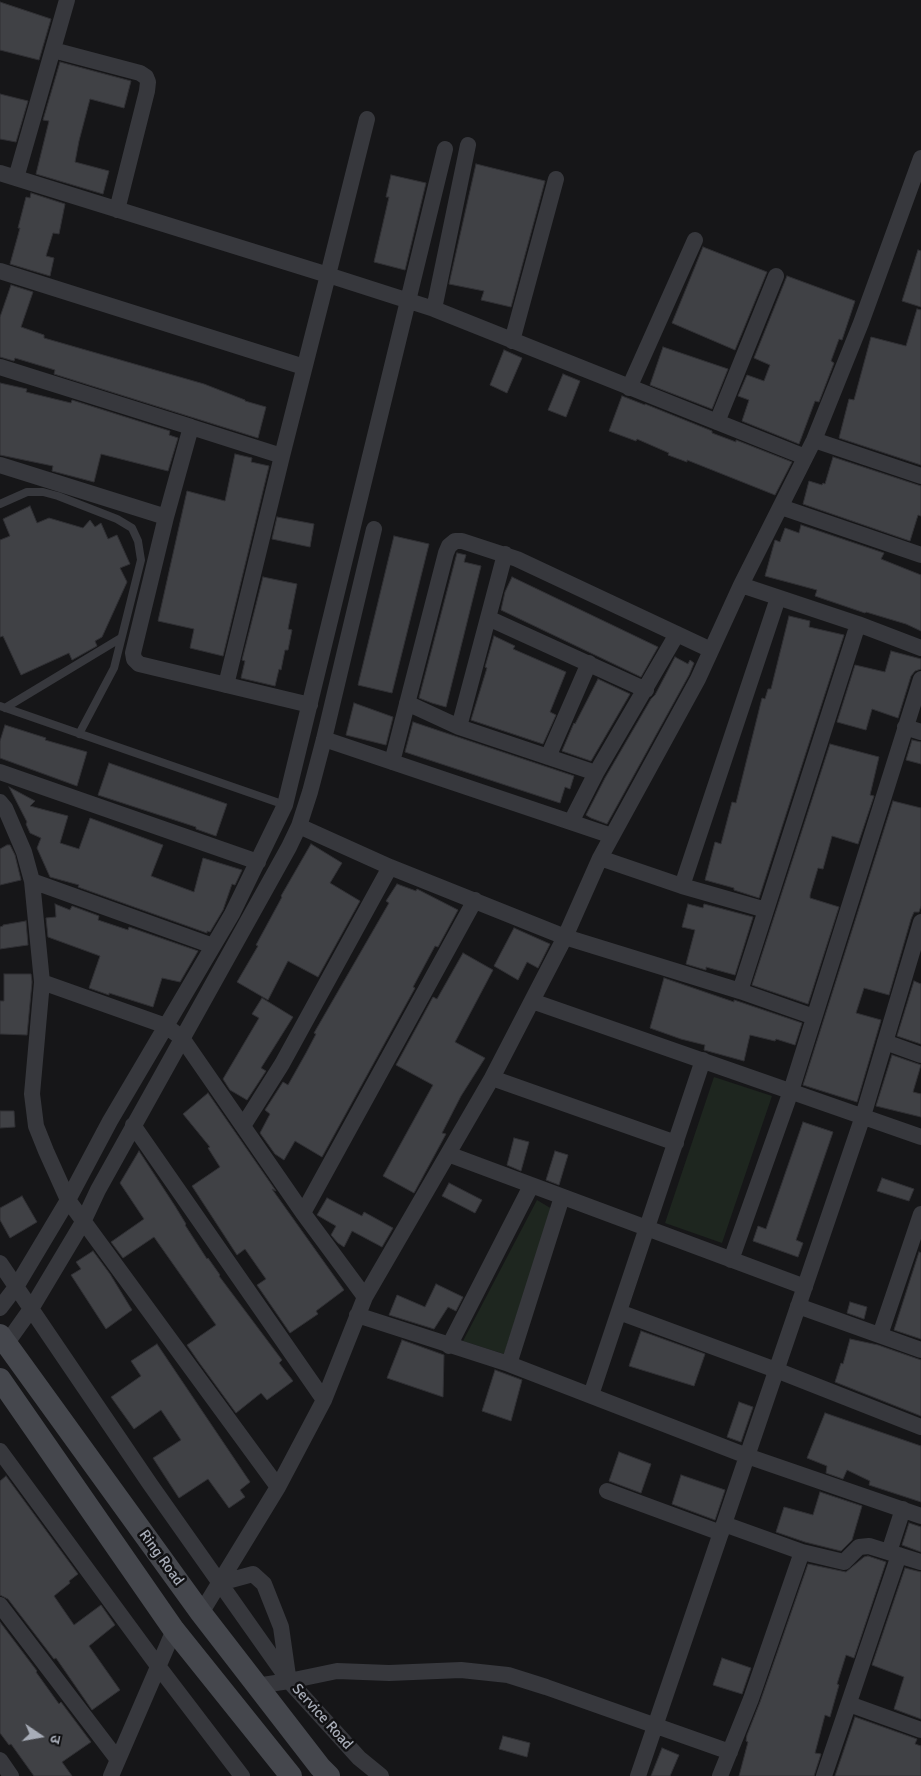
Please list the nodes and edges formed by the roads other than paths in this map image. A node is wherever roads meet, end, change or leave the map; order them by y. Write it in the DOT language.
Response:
graph roads {
  1 [pos="67,0"];
  2 [pos="54,50"];
  3 [pos="367,119"];
  4 [pos="468,145"];
  5 [pos="445,149"];
  6 [pos="921,158"];
  7 [pos="0,173"];
  8 [pos="16,178"];
  9 [pos="556,179"];
  10 [pos="117,210"];
  11 [pos="694,240"];
  12 [pos="0,271"];
  13 [pos="328,275"];
  14 [pos="776,276"];
  15 [pos="408,300"];
  16 [pos="434,309"];
  17 [pos="512,341"];
  18 [pos="0,367"];
  19 [pos="304,367"];
  20 [pos="629,388"];
  21 [pos="717,422"];
  22 [pos="191,427"];
  23 [pos="814,440"];
  24 [pos="282,456"];
  25 [pos="805,457"];
  26 [pos="0,465"];
  27 [pos="921,476"];
  28 [pos="0,504"];
  29 [pos="781,507"];
  30 [pos="166,516"];
  31 [pos="374,529"];
  32 [pos="504,554"];
  33 [pos="921,555"];
  34 [pos="741,585"];
  35 [pos="778,598"];
  36 [pos="488,618"];
  37 [pos="858,624"];
  38 [pos="677,634"];
  39 [pos="121,638"];
  40 [pos="921,648"];
  41 [pos="711,650"];
  42 [pos="589,662"];
  43 [pos="921,679"];
  44 [pos="226,685"];
  45 [pos="646,690"];
  46 [pos="407,703"];
  47 [pos="310,705"];
  48 [pos="2,707"];
  49 [pos="304,726"];
  50 [pos="459,727"];
  51 [pos="905,727"];
  52 [pos="921,732"];
  53 [pos="79,734"];
  54 [pos="325,736"];
  55 [pos="548,757"];
  56 [pos="392,762"];
  57 [pos="0,772"];
  58 [pos="596,773"];
  59 [pos="0,802"];
  60 [pos="285,804"];
  61 [pos="571,822"];
  62 [pos="299,826"];
  63 [pos="612,836"];
  64 [pos="600,858"];
  65 [pos="258,862"];
  66 [pos="390,867"];
  67 [pos="32,880"];
  68 [pos="682,886"];
  69 [pos="475,900"];
  70 [pos="766,910"];
  71 [pos="921,922"];
  72 [pos="565,937"];
  73 [pos="213,946"];
  74 [pos="914,972"];
  75 [pos="42,982"];
  76 [pos="740,991"];
  77 [pos="532,1001"];
  78 [pos="814,1017"];
  79 [pos="166,1026"];
  80 [pos="182,1038"];
  81 [pos="885,1042"];
  82 [pos="921,1055"];
  83 [pos="703,1060"];
  84 [pos="492,1078"];
  85 [pos="791,1091"];
  86 [pos="863,1116"];
  87 [pos="134,1125"];
  88 [pos="243,1126"];
  89 [pos="921,1137"];
  90 [pos="676,1142"];
  91 [pos="448,1154"];
  92 [pos="531,1186"];
  93 [pos="562,1197"];
  94 [pos="68,1200"];
  95 [pos="303,1214"];
  96 [pos="921,1214"];
  97 [pos="83,1222"];
  98 [pos="647,1227"];
  99 [pos="731,1260"];
  100 [pos="0,1264"];
  101 [pos="16,1287"];
  102 [pos="805,1287"];
  103 [pos="365,1297"];
  104 [pos="798,1306"];
  105 [pos="0,1308"];
  106 [pos="31,1309"];
  107 [pos="619,1312"];
  108 [pos="357,1315"];
  109 [pos="880,1335"];
  110 [pos="3,1339"];
  111 [pos="449,1346"];
  112 [pos="921,1350"];
  113 [pos="509,1364"];
  114 [pos="776,1370"];
  115 [pos="0,1379"];
  116 [pos="591,1394"];
  117 [pos="324,1400"];
  118 [pos="921,1427"];
  119 [pos="0,1451"];
  120 [pos="747,1456"];
  121 [pos="278,1487"];
  122 [pos="607,1491"];
  123 [pos="903,1509"];
  124 [pos="921,1516"];
  125 [pos="722,1528"];
  126 [pos="802,1552"];
  127 [pos="894,1554"];
  128 [pos="921,1562"];
  129 [pos="220,1583"];
  130 [pos="0,1605"];
  131 [pos="201,1613"];
  132 [pos="174,1630"];
  133 [pos="158,1666"];
  134 [pos="289,1680"];
  135 [pos="256,1686"];
  136 [pos="848,1704"];
  137 [pos="233,1706"];
  138 [pos="655,1727"];
  139 [pos="921,1730"];
  140 [pos="730,1752"];
  141 [pos="0,1760"];
  142 [pos="118,1760"];
  143 [pos="12,1776"];
  144 [pos="111,1776"];
  145 [pos="242,1776"];
  146 [pos="291,1776"];
  147 [pos="329,1776"];
  148 [pos="381,1776"];
  149 [pos="638,1776"];
  150 [pos="720,1776"];
  151 [pos="824,1776"];
  1 -- 2 [label="street"];
  2 -- 8 [label="street"];
  2 -- 10 [label="street"];
  3 -- 13 [label="street"];
  4 -- 16 [label="street"];
  5 -- 15 [label="street"];
  6 -- 23 [label="street"];
  7 -- 8 [label="street"];
  8 -- 10 [label="street"];
  9 -- 17 [label="street"];
  10 -- 13 [label="street"];
  11 -- 20 [label="street"];
  12 -- 19 [label="street"];
  13 -- 15 [label="street"];
  13 -- 19 [label="street"];
  14 -- 21 [label="street"];
  15 -- 16 [label="street"];
  15 -- 47 [label="street"];
  16 -- 17 [label="street"];
  17 -- 20 [label="street"];
  18 -- 22 [label="street"];
  19 -- 24 [label="street"];
  20 -- 21 [label="street"];
  21 -- 25 [label="street"];
  22 -- 24 [label="street"];
  22 -- 30 [label="street"];
  23 -- 25 [label="street"];
  23 -- 27 [label="street"];
  24 -- 44 [label="street"];
  25 -- 29 [label="street"];
  26 -- 30 [label="street"];
  28 -- 39 [label="lane"];
  29 -- 33 [label="street"];
  29 -- 34 [label="street"];
  30 -- 44 [label="street"];
  31 -- 54 [label="street"];
  32 -- 36 [label="street"];
  32 -- 38 [label="street"];
  32 -- 46 [label="street"];
  34 -- 35 [label="street"];
  34 -- 41 [label="street"];
  35 -- 37 [label="street"];
  35 -- 68 [label="street"];
  36 -- 42 [label="street"];
  36 -- 50 [label="street"];
  37 -- 40 [label="street"];
  37 -- 70 [label="street"];
  38 -- 41 [label="street"];
  38 -- 45 [label="street"];
  39 -- 48 [label="lane"];
  39 -- 53 [label="lane"];
  41 -- 63 [label="street"];
  42 -- 45 [label="street"];
  42 -- 55 [label="street"];
  43 -- 51 [label="street"];
  44 -- 47 [label="street"];
  45 -- 58 [label="street"];
  46 -- 50 [label="street"];
  46 -- 56 [label="street"];
  47 -- 49 [label="street"];
  48 -- 53 [label="lane"];
  49 -- 54 [label="street"];
  49 -- 60 [label="street"];
  50 -- 55 [label="street"];
  51 -- 52 [label="street"];
  51 -- 78 [label="street"];
  53 -- 60 [label="lane"];
  54 -- 56 [label="street"];
  54 -- 62 [label="street"];
  55 -- 58 [label="street"];
  56 -- 61 [label="street"];
  57 -- 65 [label="street"];
  58 -- 61 [label="street"];
  59 -- 67 [label="street"];
  60 -- 65 [label="street"];
  61 -- 63 [label="street"];
  62 -- 66 [label="street"];
  62 -- 80 [label="street"];
  63 -- 64 [label="street"];
  64 -- 68 [label="street"];
  64 -- 72 [label="street"];
  65 -- 73 [label="street"];
  66 -- 69 [label="street"];
  66 -- 88 [label="street"];
  67 -- 73 [label="street"];
  67 -- 75 [label="street"];
  68 -- 70 [label="street"];
  69 -- 72 [label="street"];
  69 -- 95 [label="street"];
  70 -- 76 [label="street"];
  71 -- 74 [label="street"];
  72 -- 76 [label="street"];
  72 -- 77 [label="street"];
  73 -- 79 [label="street"];
  74 -- 81 [label="street"];
  75 -- 79 [label="street"];
  75 -- 94 [label="street"];
  76 -- 78 [label="street"];
  77 -- 83 [label="street"];
  77 -- 84 [label="street"];
  78 -- 85 [label="street"];
  79 -- 80 [label="street"];
  79 -- 94 [label="street"];
  80 -- 87 [label="street"];
  80 -- 88 [label="street"];
  81 -- 82 [label="street"];
  81 -- 86 [label="street"];
  83 -- 85 [label="street"];
  83 -- 90 [label="street"];
  84 -- 90 [label="street"];
  84 -- 91 [label="street"];
  85 -- 86 [label="street"];
  85 -- 99 [label="street"];
  86 -- 89 [label="street"];
  86 -- 102 [label="street"];
  87 -- 97 [label="street"];
  87 -- 117 [label="street"];
  88 -- 95 [label="street"];
  90 -- 98 [label="street"];
  91 -- 92 [label="street"];
  91 -- 103 [label="street"];
  92 -- 93 [label="street"];
  92 -- 111 [label="street"];
  93 -- 98 [label="street"];
  93 -- 113 [label="street"];
  94 -- 97 [label="street"];
  94 -- 101 [label="street"];
  95 -- 103 [label="street"];
  96 -- 109 [label="street"];
  97 -- 106 [label="street"];
  97 -- 121 [label="street"];
  98 -- 99 [label="street"];
  98 -- 107 [label="street"];
  99 -- 102 [label="street"];
  100 -- 101 [label="street"];
  101 -- 105 [label="street"];
  101 -- 106 [label="street"];
  102 -- 104 [label="street"];
  103 -- 108 [label="street"];
  104 -- 109 [label="street"];
  104 -- 114 [label="street"];
  106 -- 110 [label="street"];
  106 -- 129 [label="street"];
  107 -- 114 [label="street"];
  107 -- 116 [label="street"];
  108 -- 111 [label="street"];
  108 -- 117 [label="street"];
  109 -- 112 [label="street"];
  110 -- 131 [label="main road, Ring Road"];
  111 -- 113 [label="street"];
  113 -- 116 [label="street"];
  114 -- 118 [label="street"];
  114 -- 120 [label="street"];
  115 -- 132 [label="main road, Ring Road"];
  116 -- 120 [label="street"];
  117 -- 121 [label="street"];
  119 -- 133 [label="street"];
  120 -- 123 [label="street"];
  120 -- 125 [label="street"];
  121 -- 129 [label="street"];
  122 -- 125 [label="street"];
  123 -- 124 [label="street"];
  123 -- 127 [label="street"];
  125 -- 126 [label="street"];
  125 -- 138 [label="street"];
  126 -- 127 [label="street"];
  126 -- 140 [label="street"];
  127 -- 128 [label="street"];
  127 -- 136 [label="street"];
  129 -- 131 [label="street"];
  129 -- 134 [label="street"];
  129 -- 134 [label="street"];
  130 -- 142 [label="street"];
  131 -- 135 [label="main road, Ring Road"];
  132 -- 133 [label="street"];
  132 -- 137 [label="main road, Ring Road"];
  133 -- 142 [label="street"];
  133 -- 145 [label="street"];
  134 -- 135 [label="street, Service Road"];
  134 -- 138 [label="street"];
  134 -- 148 [label="street, Service Road"];
  135 -- 137 [label="main road"];
  135 -- 147 [label="main road, Ring Road"];
  136 -- 139 [label="street"];
  136 -- 151 [label="street"];
  137 -- 146 [label="main road, Ring Road"];
  138 -- 140 [label="street"];
  138 -- 149 [label="street"];
  140 -- 150 [label="street"];
  141 -- 143 [label="street"];
  142 -- 144 [label="street"];
}
